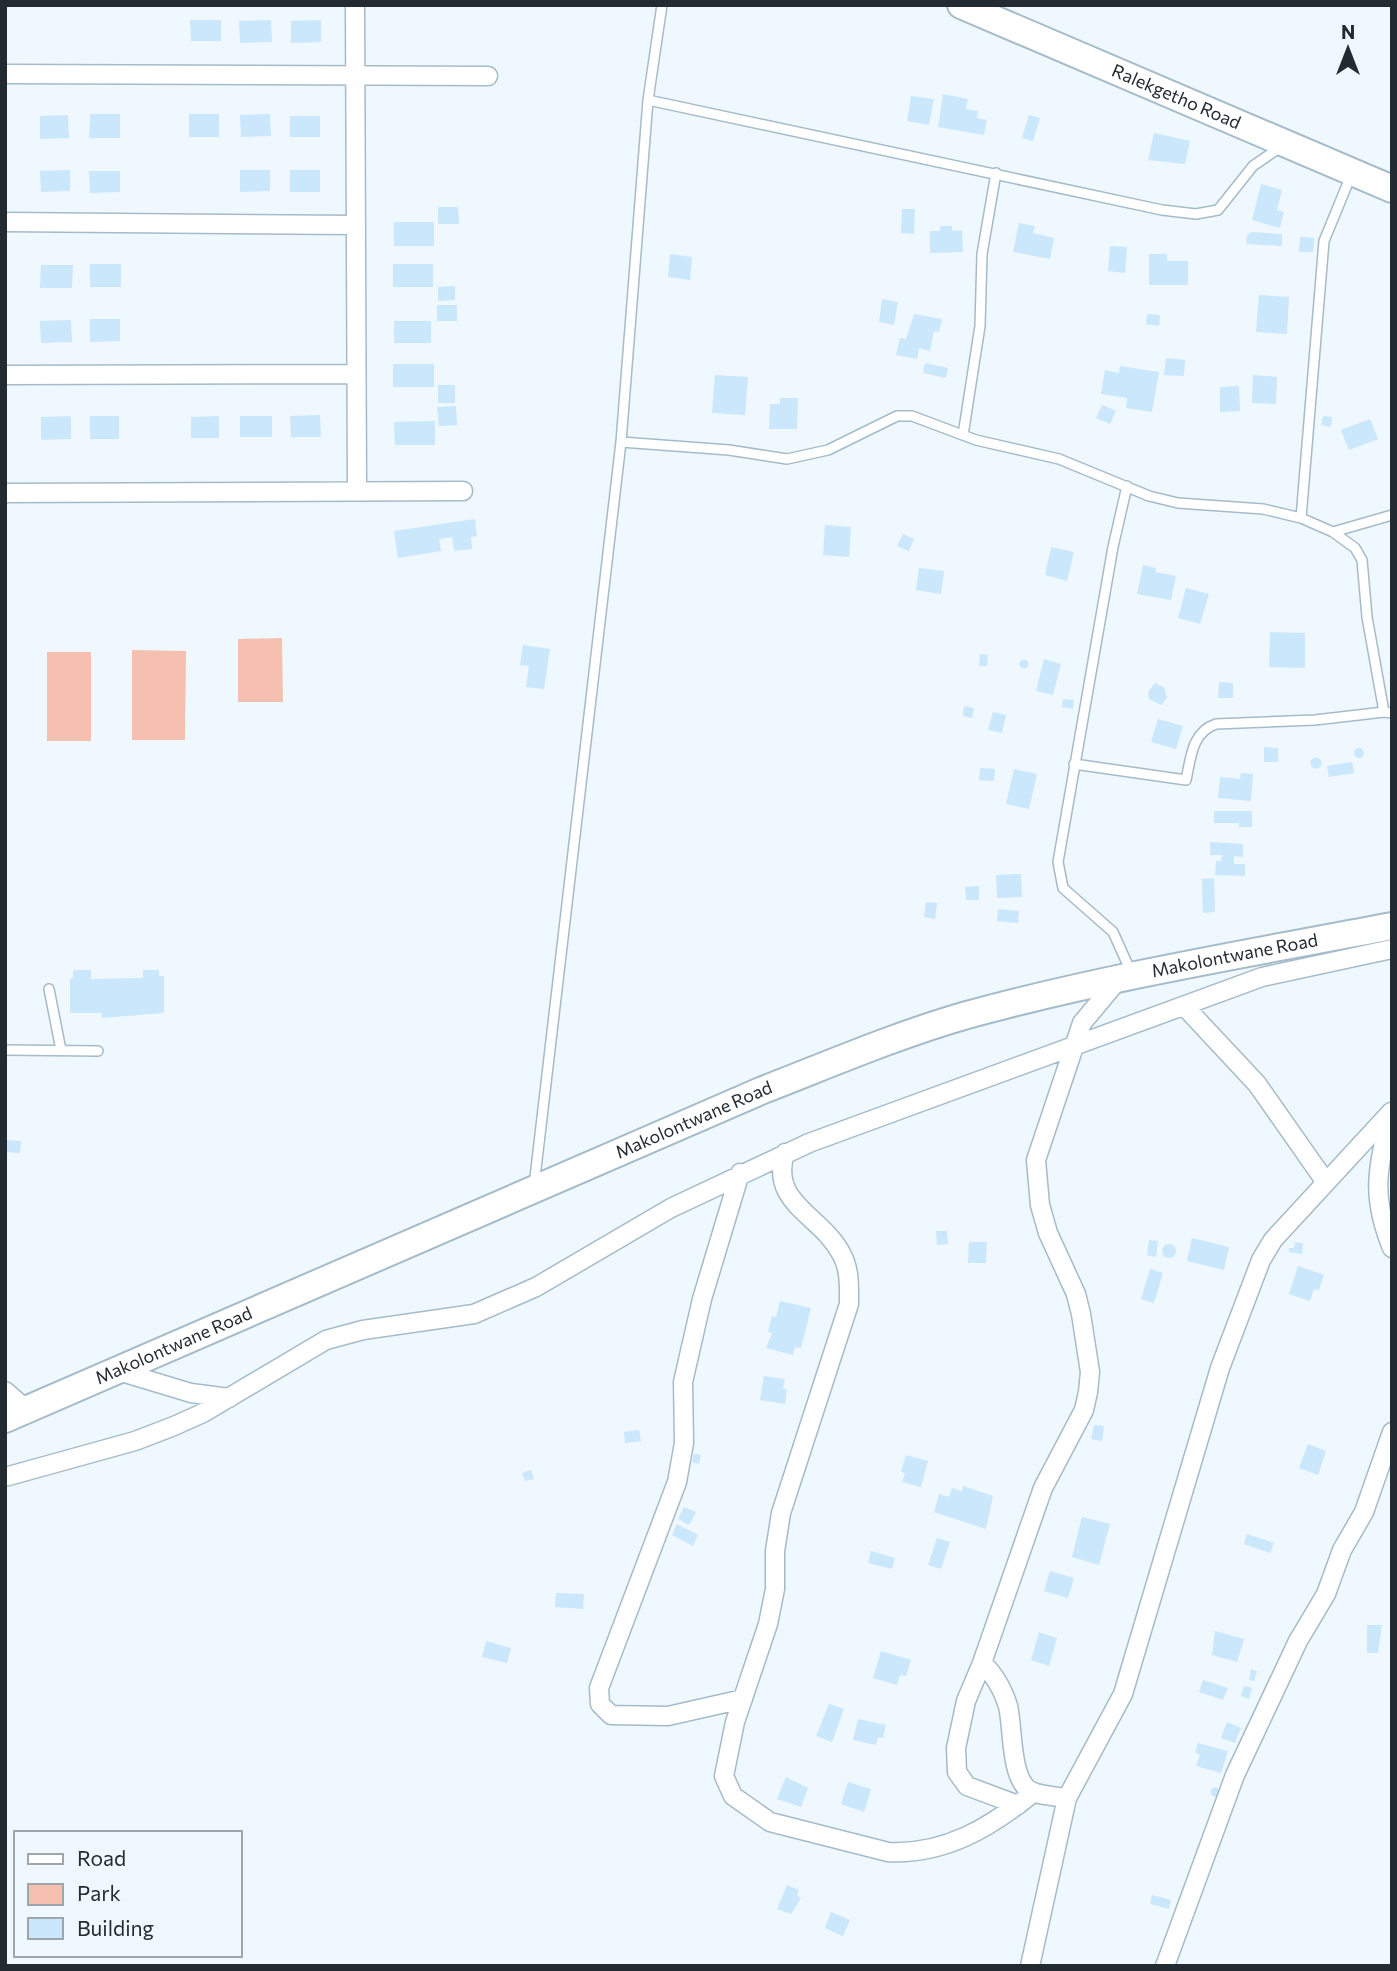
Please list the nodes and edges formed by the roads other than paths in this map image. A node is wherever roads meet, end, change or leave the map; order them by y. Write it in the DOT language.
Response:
graph roads {
  1 [pos="355,5"];
  2 [pos="663,5"];
  3 [pos="961,5"];
  4 [pos="5,74"];
  5 [pos="355,75"];
  6 [pos="488,76"];
  7 [pos="648,100"];
  8 [pos="1285,145"];
  9 [pos="996,173"];
  10 [pos="1352,173"];
  11 [pos="1392,189"];
  12 [pos="5,222"];
  13 [pos="356,225"];
  14 [pos="356,374"];
  15 [pos="5,375"];
  16 [pos="963,435"];
  17 [pos="621,442"];
  18 [pos="1127,486"];
  19 [pos="357,489"];
  20 [pos="463,491"];
  21 [pos="5,493"];
  22 [pos="1392,515"];
  23 [pos="1301,518"];
  24 [pos="1333,532"];
  25 [pos="1388,713"];
  26 [pos="1074,764"];
  27 [pos="1392,943"];
  28 [pos="1125,978"];
  29 [pos="49,989"];
  30 [pos="1186,1008"];
  31 [pos="1072,1049"];
  32 [pos="61,1050"];
  33 [pos="5,1051"];
  34 [pos="98,1051"];
  35 [pos="1391,1111"];
  36 [pos="785,1153"];
  37 [pos="740,1173"];
  38 [pos="1325,1181"];
  39 [pos="534,1191"];
  40 [pos="1392,1248"];
  41 [pos="118,1371"];
  42 [pos="5,1391"];
  43 [pos="229,1398"];
  44 [pos="16,1415"];
  45 [pos="1392,1432"];
  46 [pos="5,1477"];
  47 [pos="982,1663"];
  48 [pos="743,1699"];
  49 [pos="1034,1792"];
  50 [pos="1067,1798"];
  51 [pos="1018,1805"];
  52 [pos="1030,1966"];
  53 [pos="1165,1966"];
  1 -- 5 [label="street"];
  2 -- 7 [label="lane"];
  3 -- 8 [label="main road, Ralekgetho Road"];
  4 -- 5 [label="street"];
  5 -- 6 [label="street"];
  5 -- 13 [label="street"];
  7 -- 9 [label="lane"];
  7 -- 17 [label="lane"];
  8 -- 9 [label="lane"];
  8 -- 10 [label="main road, Ralekgetho Road"];
  9 -- 16 [label="lane"];
  10 -- 11 [label="main road, Ralekgetho Road"];
  10 -- 23 [label="lane"];
  12 -- 13 [label="street"];
  13 -- 14 [label="street"];
  14 -- 15 [label="street"];
  14 -- 19 [label="street"];
  16 -- 17 [label="lane"];
  16 -- 18 [label="lane"];
  17 -- 39 [label="lane"];
  18 -- 23 [label="lane"];
  18 -- 26 [label="lane"];
  19 -- 20 [label="street"];
  19 -- 21 [label="street"];
  22 -- 24 [label="lane"];
  23 -- 24 [label="lane"];
  24 -- 25 [label="lane"];
  25 -- 26 [label="lane"];
  26 -- 28 [label="lane"];
  27 -- 28 [label="main road, Makolontwane Road"];
  27 -- 30 [label="street"];
  28 -- 31 [label="street"];
  28 -- 39 [label="main road, Makolontwane Road"];
  29 -- 32 [label="lane"];
  30 -- 31 [label="street"];
  30 -- 38 [label="street"];
  31 -- 36 [label="street"];
  31 -- 47 [label="street"];
  32 -- 33 [label="lane"];
  32 -- 34 [label="lane"];
  35 -- 38 [label="street"];
  35 -- 40 [label="street"];
  36 -- 37 [label="street"];
  36 -- 48 [label="street"];
  37 -- 43 [label="street"];
  37 -- 48 [label="street"];
  38 -- 50 [label="street"];
  39 -- 41 [label="main road, Makolontwane Road"];
  41 -- 43 [label="street"];
  41 -- 44 [label="main road, Makolontwane Road"];
  42 -- 44 [label="street"];
  43 -- 46 [label="street"];
  45 -- 53 [label="street"];
  47 -- 49 [label="street"];
  47 -- 51 [label="street"];
  48 -- 51 [label="street"];
  49 -- 50 [label="street"];
  49 -- 51 [label="street"];
  50 -- 52 [label="street"];
}
